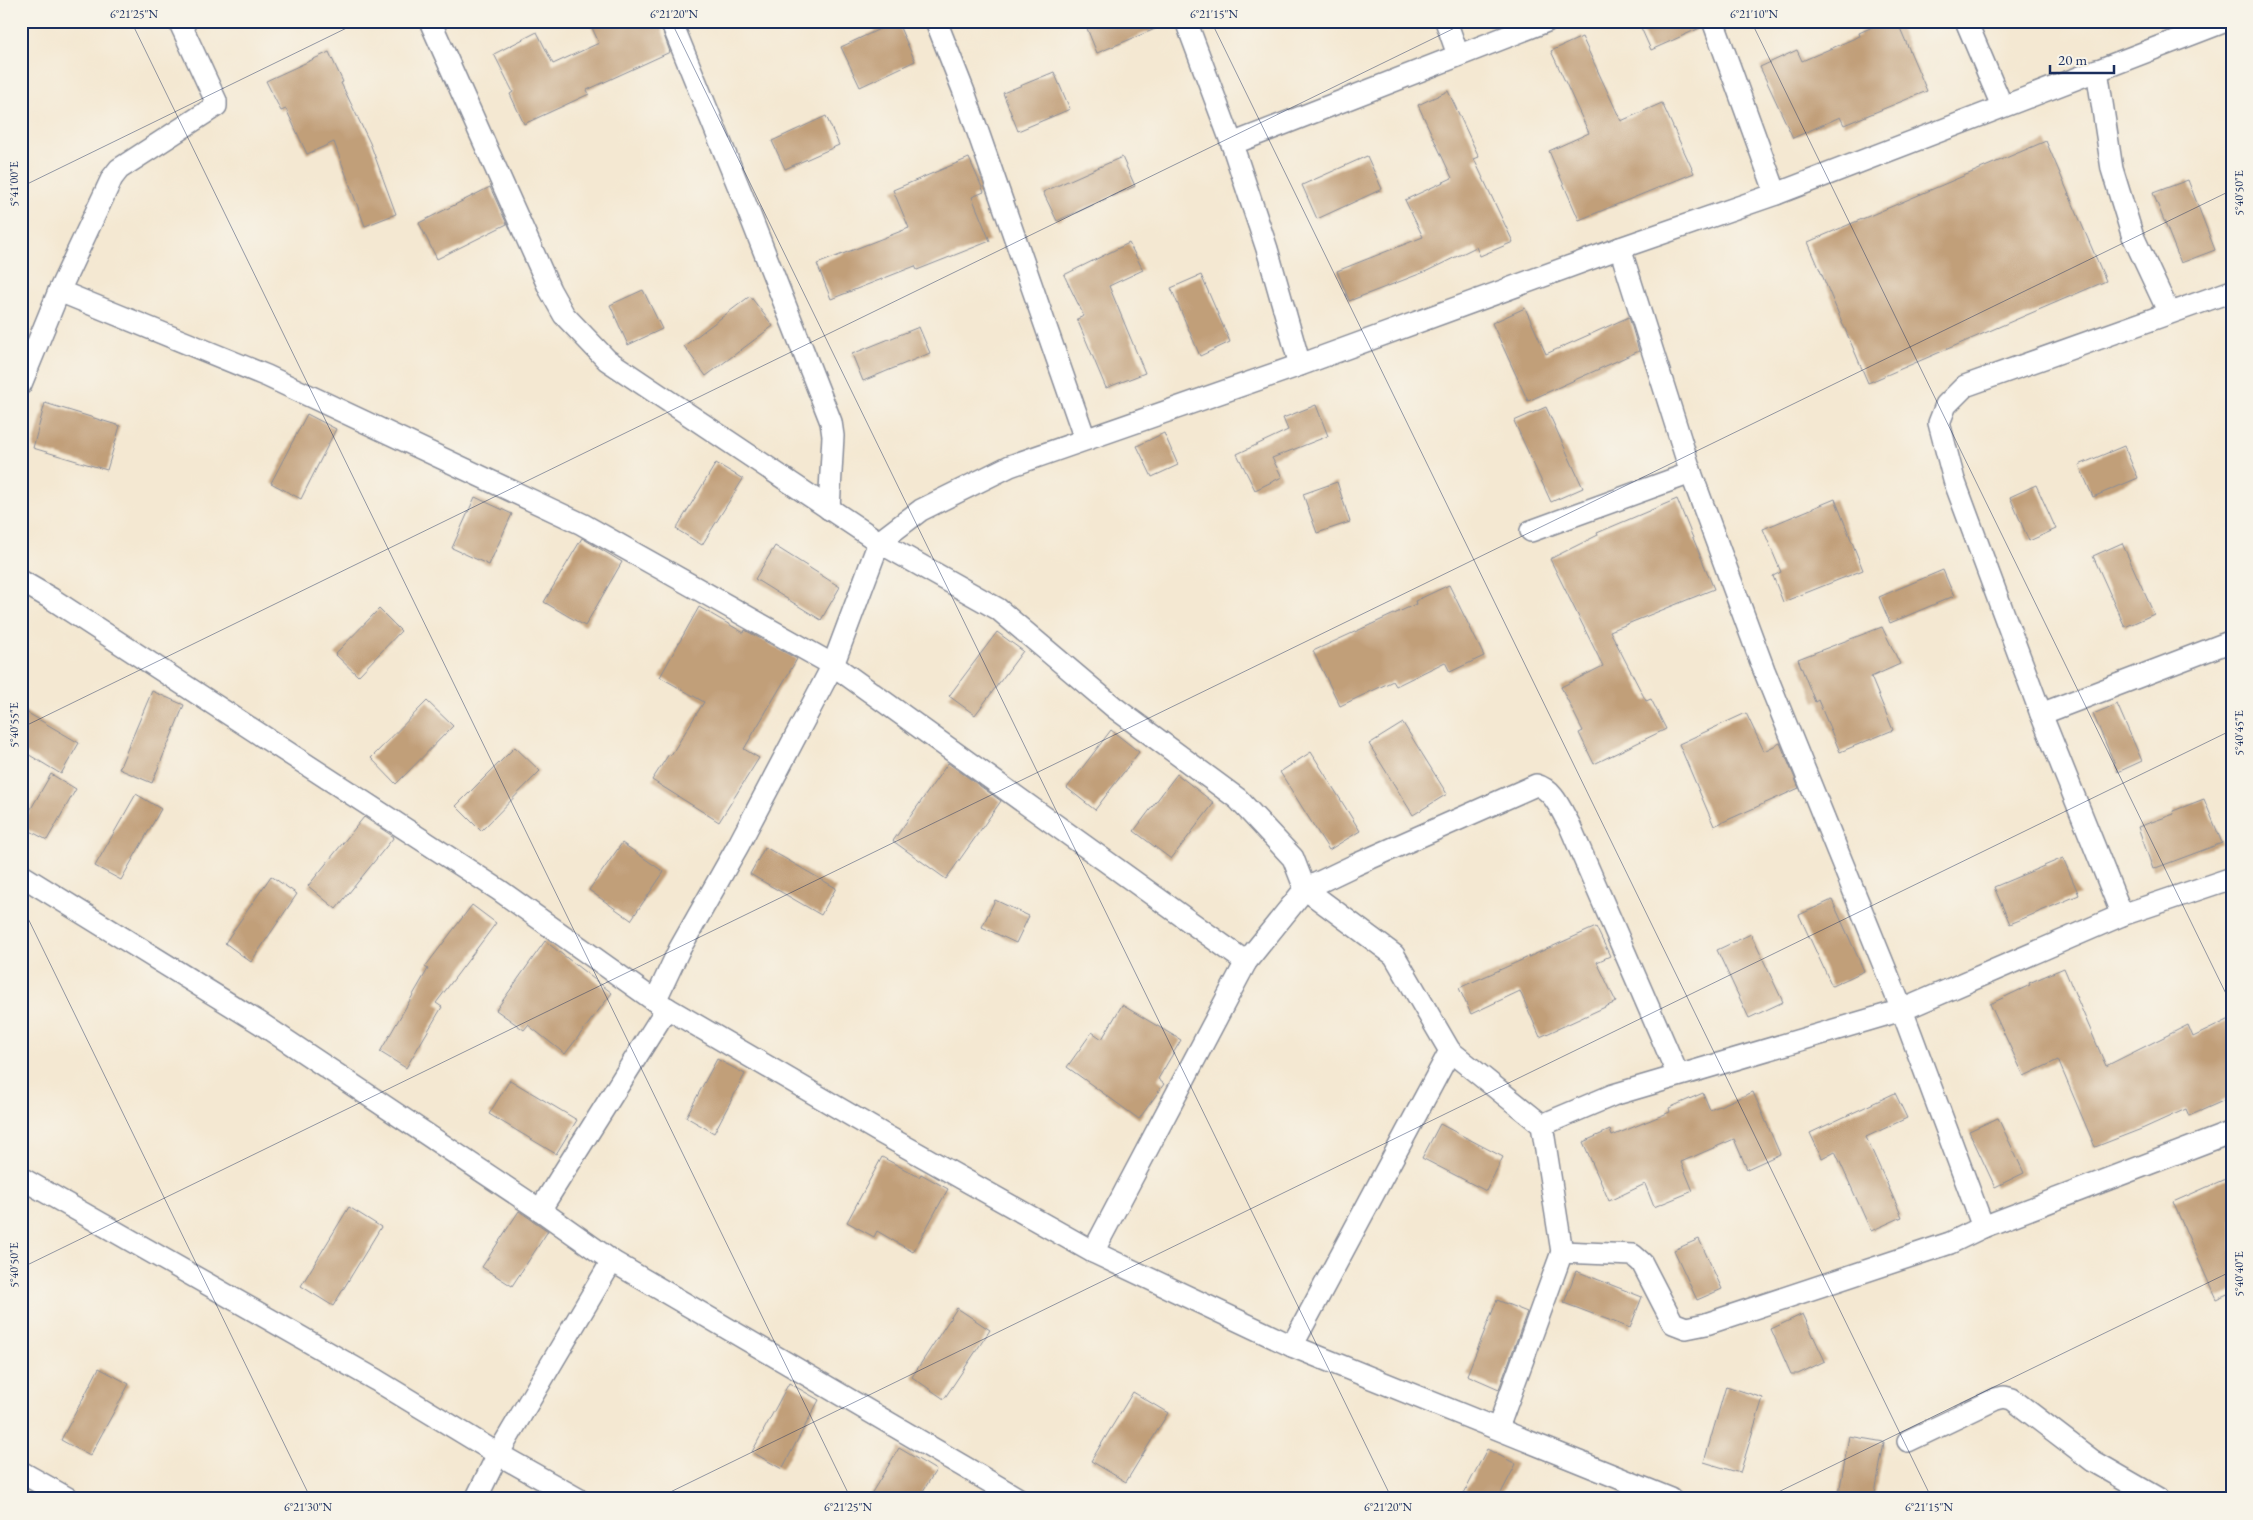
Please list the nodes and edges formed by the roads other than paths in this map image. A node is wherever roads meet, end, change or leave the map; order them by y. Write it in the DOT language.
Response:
graph roads {
  1 [pos="179,21"];
  2 [pos="430,21"];
  3 [pos="671,21"];
  4 [pos="936,21"];
  5 [pos="1186,21"];
  6 [pos="1446,21"];
  7 [pos="1547,21"];
  8 [pos="1713,21"];
  9 [pos="1966,21"];
  10 [pos="2226,21"];
  11 [pos="1458,54"];
  12 [pos="2097,70"];
  13 [pos="2002,106"];
  14 [pos="1232,144"];
  15 [pos="1776,194"];
  16 [pos="1620,248"];
  17 [pos="59,291"];
  18 [pos="2232,291"];
  19 [pos="2169,313"];
  20 [pos="1300,365"];
  21 [pos="21,384"];
  22 [pos="1085,439"];
  23 [pos="1691,473"];
  24 [pos="829,509"];
  25 [pos="1531,530"];
  26 [pos="879,542"];
  27 [pos="21,581"];
  28 [pos="2232,640"];
  29 [pos="833,665"];
  30 [pos="2041,714"];
  31 [pos="21,875"];
  32 [pos="2232,878"];
  33 [pos="1305,889"];
  34 [pos="2122,914"];
  35 [pos="1246,962"];
  36 [pos="661,1005"];
  37 [pos="1902,1010"];
  38 [pos="1450,1051"];
  39 [pos="1678,1075"];
  40 [pos="1542,1126"];
  41 [pos="2232,1132"];
  42 [pos="21,1178"];
  43 [pos="540,1210"];
  44 [pos="1983,1227"];
  45 [pos="1093,1252"];
  46 [pos="1562,1252"];
  47 [pos="612,1261"];
  48 [pos="1292,1346"];
  49 [pos="1498,1428"];
  50 [pos="1908,1441"];
  51 [pos="498,1454"];
  52 [pos="21,1472"];
  53 [pos="69,1499"];
  54 [pos="476,1499"];
  55 [pos="578,1499"];
  56 [pos="1019,1499"];
  57 [pos="1671,1499"];
  58 [pos="2159,1499"];
  1 -- 17 [label="street"];
  2 -- 24 [label="street"];
  3 -- 24 [label="street"];
  4 -- 22 [label="street"];
  5 -- 14 [label="street"];
  6 -- 11 [label="street"];
  7 -- 11 [label="street"];
  8 -- 15 [label="street"];
  9 -- 13 [label="street"];
  10 -- 12 [label="street"];
  11 -- 14 [label="street"];
  12 -- 13 [label="street"];
  12 -- 19 [label="street"];
  13 -- 15 [label="street"];
  14 -- 20 [label="street"];
  15 -- 16 [label="street"];
  16 -- 20 [label="street"];
  16 -- 23 [label="street"];
  17 -- 21 [label="street"];
  17 -- 29 [label="street"];
  18 -- 19 [label="street"];
  19 -- 30 [label="street"];
  20 -- 22 [label="street"];
  22 -- 26 [label="street"];
  23 -- 25 [label="street"];
  23 -- 37 [label="street"];
  24 -- 26 [label="street"];
  26 -- 29 [label="street"];
  26 -- 33 [label="street"];
  27 -- 36 [label="street"];
  28 -- 30 [label="street"];
  29 -- 35 [label="street"];
  29 -- 36 [label="street"];
  30 -- 34 [label="street"];
  31 -- 43 [label="street"];
  32 -- 34 [label="street"];
  33 -- 35 [label="street"];
  33 -- 38 [label="street"];
  33 -- 39 [label="street"];
  34 -- 37 [label="street"];
  35 -- 45 [label="street"];
  36 -- 43 [label="street"];
  36 -- 45 [label="street"];
  37 -- 39 [label="street"];
  37 -- 44 [label="street"];
  38 -- 40 [label="street"];
  38 -- 48 [label="street"];
  39 -- 40 [label="street"];
  40 -- 46 [label="street"];
  41 -- 44 [label="street"];
  42 -- 51 [label="street"];
  43 -- 47 [label="street"];
  44 -- 46 [label="street"];
  45 -- 48 [label="street"];
  46 -- 49 [label="street"];
  47 -- 51 [label="street"];
  47 -- 56 [label="street"];
  48 -- 49 [label="street"];
  49 -- 57 [label="street"];
  50 -- 58 [label="street"];
  51 -- 54 [label="street"];
  51 -- 55 [label="street"];
  52 -- 53 [label="street"];
}
